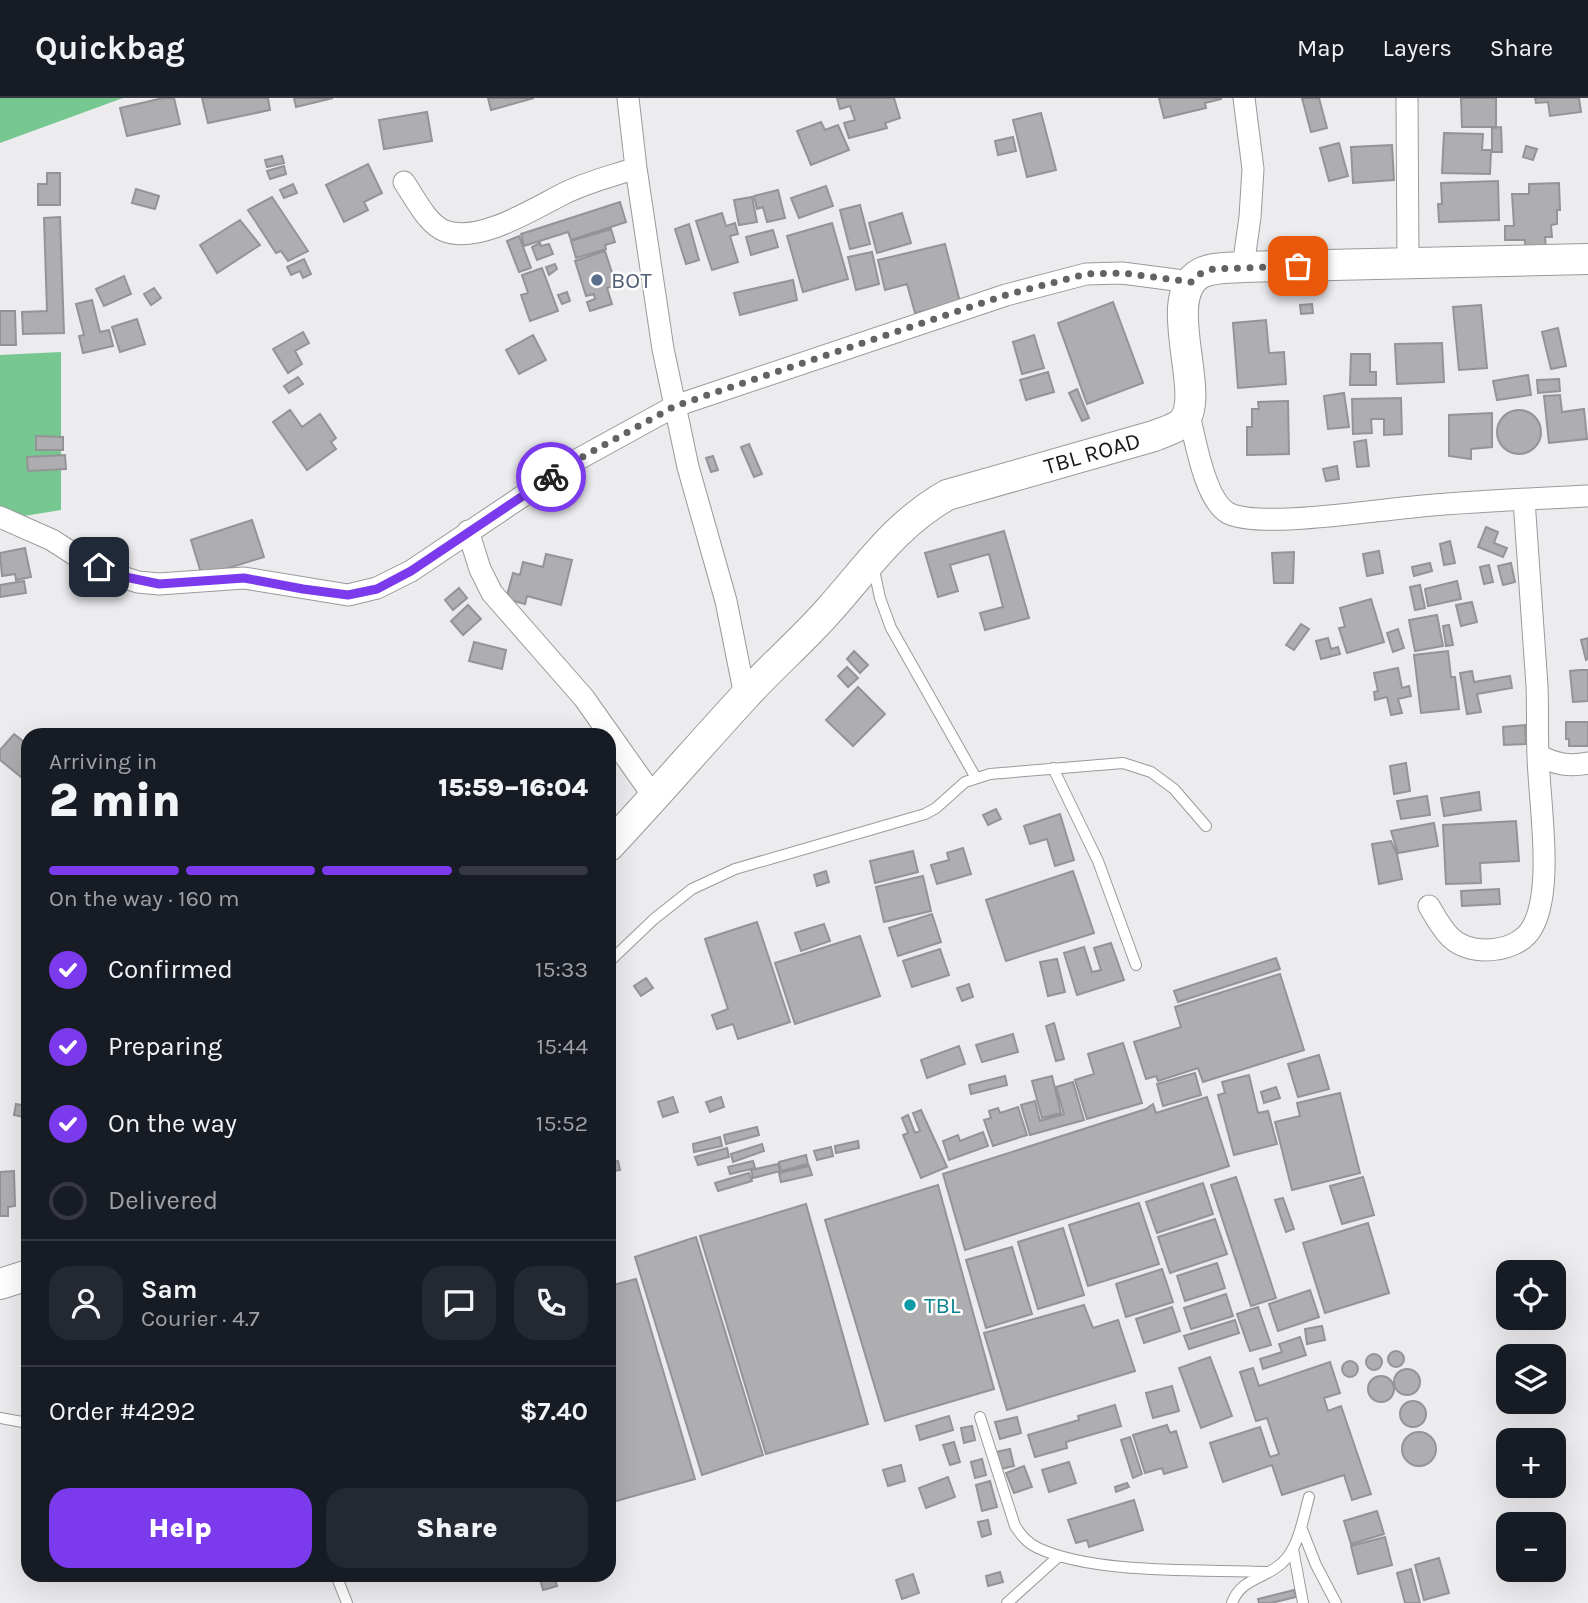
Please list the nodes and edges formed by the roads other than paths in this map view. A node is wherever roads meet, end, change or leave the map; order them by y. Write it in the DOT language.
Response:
graph roads {
  1 [pos="628,98"];
  2 [pos="1244,98"];
  3 [pos="1407,98"];
  4 [pos="636,168"];
  5 [pos="404,183"];
  6 [pos="1588,259"];
  7 [pos="1408,263"];
  8 [pos="1243,267"];
  9 [pos="1191,282"];
  10 [pos="675,406"];
  11 [pos="1188,411"];
  12 [pos="1588,496"];
  13 [pos="1524,500"];
  14 [pos="0,517"];
  15 [pos="468,531"];
  16 [pos="871,559"];
  17 [pos="745,696"];
  18 [pos="605,728"];
  19 [pos="616,743"];
  20 [pos="1538,755"];
  21 [pos="1588,763"];
  22 [pos="1053,768"];
  23 [pos="976,778"];
  24 [pos="654,797"];
  25 [pos="1206,826"];
  26 [pos="616,838"];
  27 [pos="1429,906"];
  28 [pos="616,955"];
  29 [pos="1136,965"];
  30 [pos="21,1277"];
  31 [pos="0,1284"];
  32 [pos="981,1417"];
  33 [pos="0,1418"];
  34 [pos="21,1422"];
  35 [pos="1309,1497"];
  36 [pos="1301,1527"];
  37 [pos="1293,1549"];
  38 [pos="1059,1556"];
  39 [pos="1268,1572"];
  40 [pos="339,1582"];
  41 [pos="348,1603"];
  42 [pos="1007,1603"];
  43 [pos="1232,1603"];
  44 [pos="1303,1603"];
  45 [pos="1336,1603"];
  1 -- 4 [label="street"];
  2 -- 8 [label="street"];
  3 -- 7 [label="street"];
  4 -- 5 [label="street"];
  4 -- 10 [label="street"];
  6 -- 7 [label="street"];
  7 -- 8 [label="street"];
  8 -- 9 [label="street"];
  9 -- 10 [label="street"];
  9 -- 11 [label="street"];
  10 -- 15 [label="street"];
  10 -- 17 [label="street"];
  11 -- 13 [label="street"];
  11 -- 16 [label="street, TBL ROAD"];
  12 -- 13 [label="street"];
  13 -- 20 [label="street"];
  14 -- 15 [label="street"];
  15 -- 18 [label="street"];
  16 -- 17 [label="street, TBL ROAD"];
  16 -- 23 [label="lane"];
  17 -- 24 [label="street, TBL ROAD"];
  19 -- 24 [label="street"];
  20 -- 21 [label="street"];
  20 -- 27 [label="street"];
  22 -- 23 [label="lane"];
  22 -- 25 [label="lane"];
  22 -- 29 [label="lane"];
  23 -- 28 [label="lane"];
  24 -- 26 [label="street, TBL ROAD"];
  30 -- 31 [label="street"];
  32 -- 38 [label="lane"];
  33 -- 34 [label="lane"];
  35 -- 36 [label="lane"];
  36 -- 37 [label="lane"];
  36 -- 45 [label="lane"];
  37 -- 39 [label="lane"];
  37 -- 44 [label="lane"];
  38 -- 39 [label="lane"];
  38 -- 42 [label="lane"];
  39 -- 43 [label="lane"];
  40 -- 41 [label="lane"];
}
